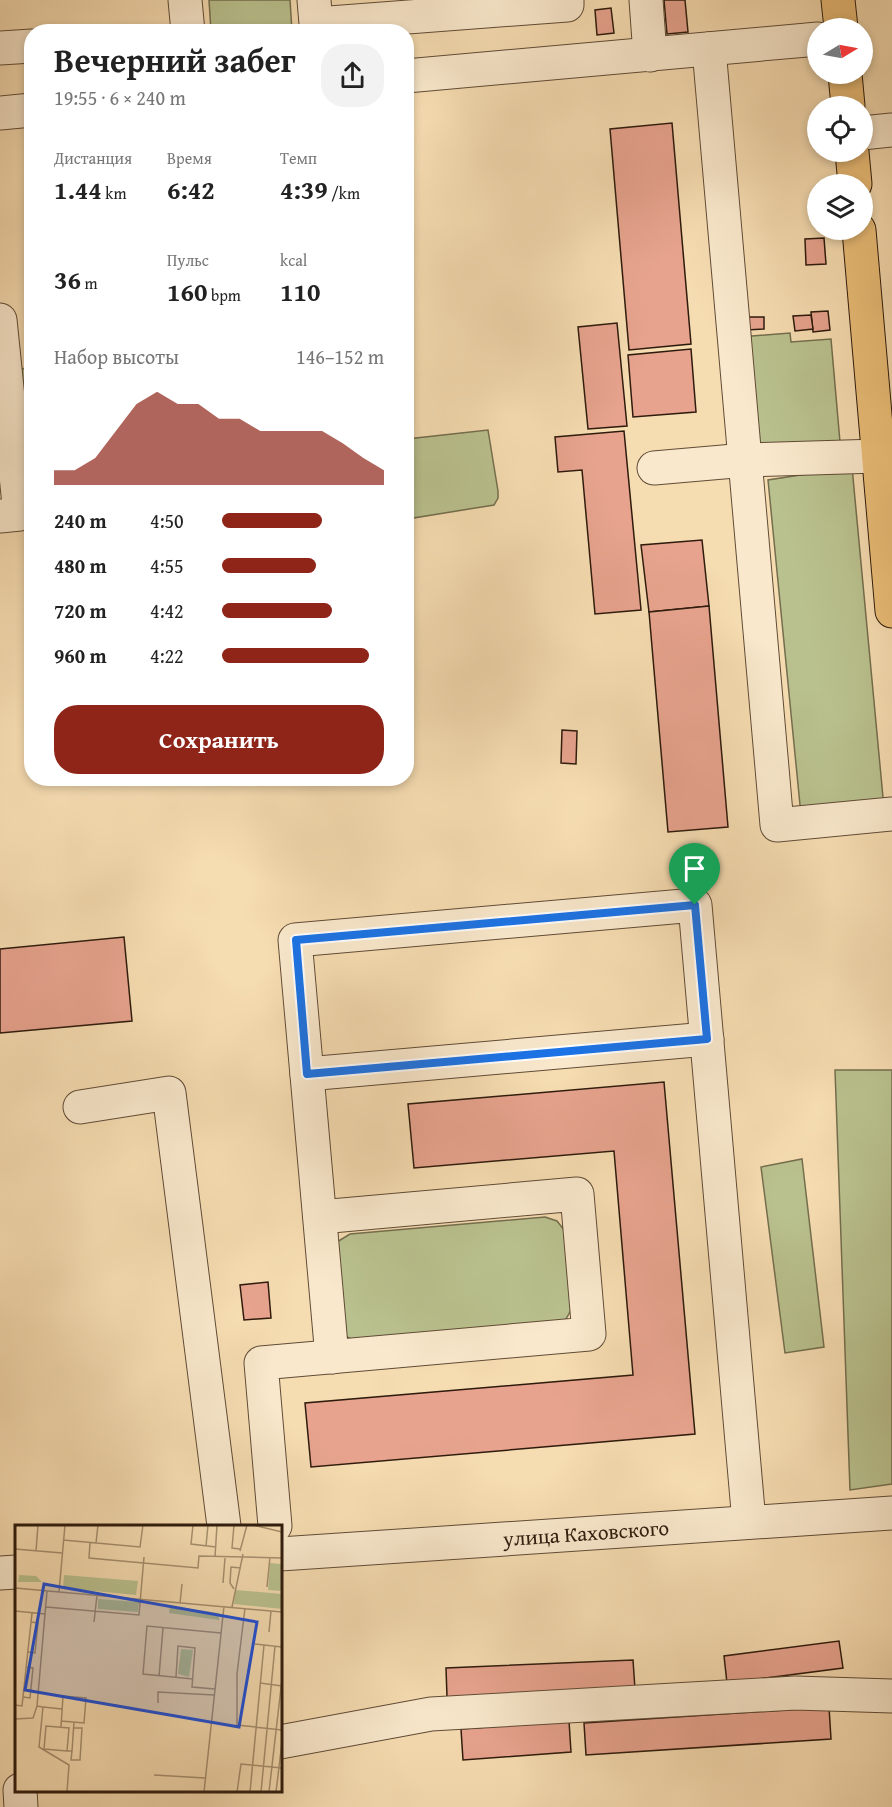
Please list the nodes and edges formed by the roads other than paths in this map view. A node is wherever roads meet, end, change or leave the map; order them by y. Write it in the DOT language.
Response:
graph roads {
  1 [pos="185,0"];
  2 [pos="314,0"];
  3 [pos="567,0"];
  4 [pos="646,0"];
  5 [pos="838,0"];
  6 [pos="840,18"];
  7 [pos="187,24"];
  8 [pos="807,40"];
  9 [pos="24,46"];
  10 [pos="0,48"];
  11 [pos="709,49"];
  12 [pos="651,54"];
  13 [pos="414,75"];
  14 [pos="24,111"];
  15 [pos="0,113"];
  16 [pos="892,130"];
  17 [pos="873,132"];
  18 [pos="860,240"];
  19 [pos="0,320"];
  20 [pos="878,456"];
  21 [pos="746,460"];
  22 [pos="654,468"];
  23 [pos="0,516"];
  24 [pos="892,611"];
  25 [pos="892,814"];
  26 [pos="707,1039"];
  27 [pos="307,1074"];
  28 [pos="80,1107"];
  29 [pos="320,1216"];
  30 [pos="332,1357"];
  31 [pos="892,1513"];
  32 [pos="749,1522"];
  33 [pos="224,1525"];
  34 [pos="275,1525"];
  35 [pos="282,1554"];
  36 [pos="15,1572"];
  37 [pos="0,1573"];
  38 [pos="892,1696"];
  39 [pos="282,1742"];
  40 [pos="20,1792"];
  41 [pos="21,1807"];
  1 -- 7 [label="street"];
  2 -- 3 [label="street"];
  4 -- 12 [label="street"];
  5 -- 6 [label="main road"];
  8 -- 11 [label="street"];
  9 -- 10 [label="street"];
  11 -- 12 [label="street"];
  11 -- 21 [label="street"];
  12 -- 13 [label="street"];
  14 -- 15 [label="street"];
  16 -- 17 [label="street"];
  18 -- 20 [label="main road"];
  19 -- 23 [label="street"];
  20 -- 21 [label="street"];
  20 -- 24 [label="main road"];
  21 -- 22 [label="street"];
  21 -- 25 [label="street"];
  26 -- 27 [label="street"];
  26 -- 27 [label="street"];
  26 -- 32 [label="street"];
  27 -- 29 [label="street"];
  28 -- 33 [label="street"];
  29 -- 30 [label="street"];
  29 -- 30 [label="street"];
  30 -- 34 [label="street"];
  31 -- 32 [label="street, улица Каховского"];
  32 -- 35 [label="street, улица Каховского"];
  36 -- 37 [label="street"];
  38 -- 39 [label="street"];
  40 -- 41 [label="street"];
}
